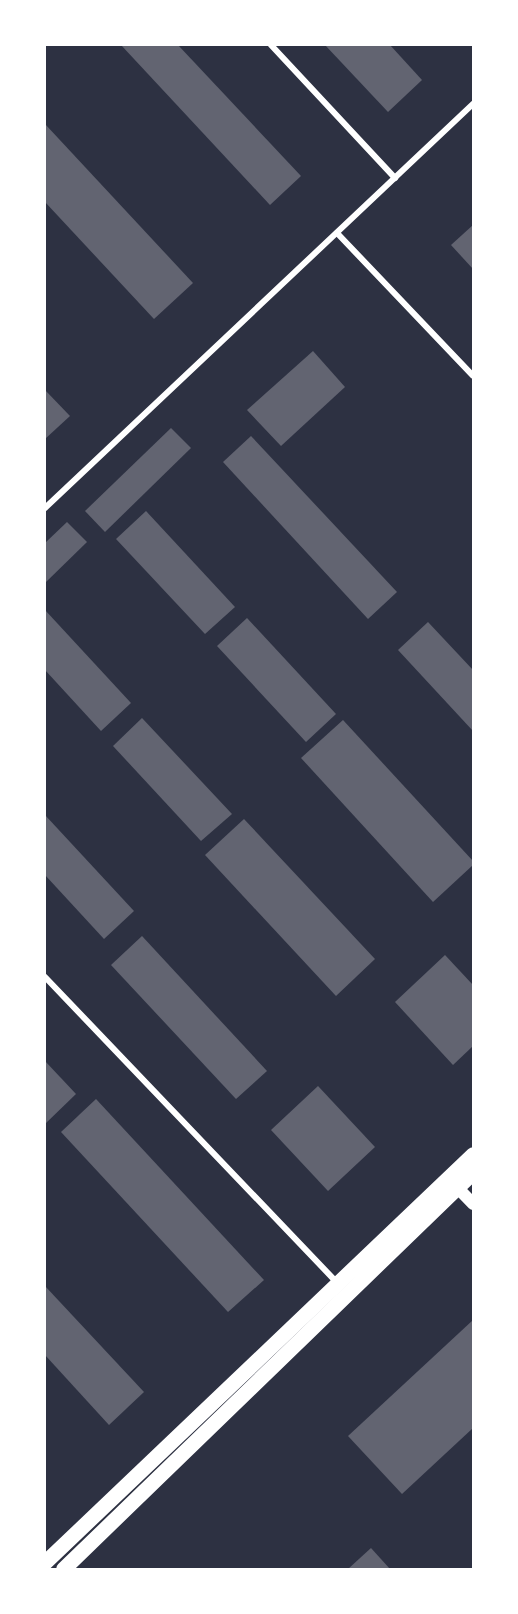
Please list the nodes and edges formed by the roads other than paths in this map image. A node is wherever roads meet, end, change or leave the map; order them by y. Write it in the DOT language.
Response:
graph roads {
  1 [pos="271,45"];
  2 [pos="473,104"];
  3 [pos="395,178"];
  4 [pos="337,233"];
  5 [pos="473,376"];
  6 [pos="45,508"];
  7 [pos="45,977"];
  8 [pos="473,1154"];
  9 [pos="473,1172"];
  10 [pos="453,1182"];
  11 [pos="473,1204"];
  12 [pos="341,1288"];
  13 [pos="45,1562"];
  14 [pos="63,1569"];
  1 -- 3 [label="street"];
  2 -- 3 [label="street"];
  3 -- 4 [label="street"];
  4 -- 5 [label="street"];
  4 -- 6 [label="street"];
  7 -- 12 [label="street"];
  8 -- 10 [label="main road"];
  9 -- 10 [label="main road"];
  10 -- 11 [label="main road"];
  10 -- 12 [label="main road"];
  12 -- 13 [label="main road"];
  12 -- 14 [label="main road"];
}
